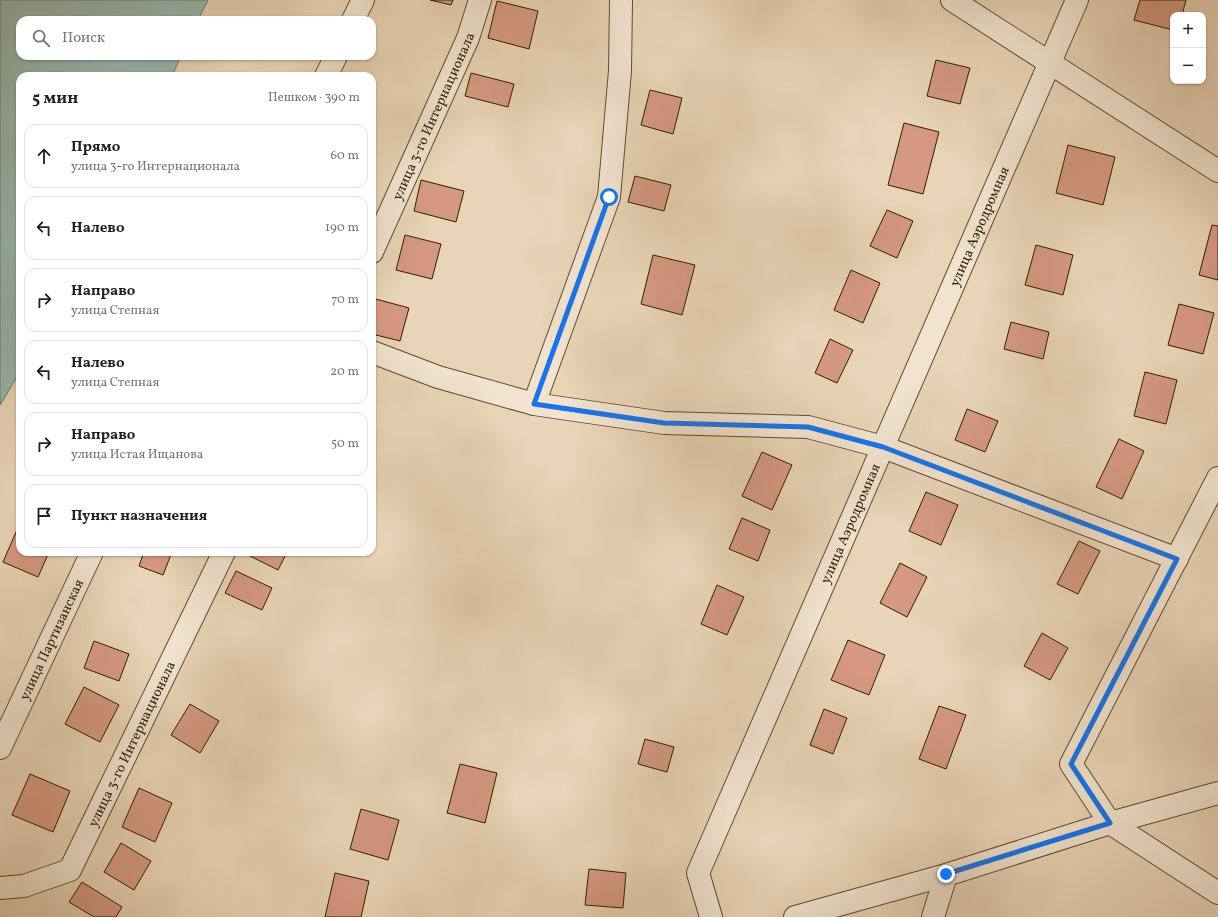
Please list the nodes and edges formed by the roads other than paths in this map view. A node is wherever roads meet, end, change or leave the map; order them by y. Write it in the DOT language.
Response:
graph roads {
  1 [pos="363,0"];
  2 [pos="480,0"];
  3 [pos="621,0"];
  4 [pos="952,0"];
  5 [pos="1077,0"];
  6 [pos="356,16"];
  7 [pos="334,60"];
  8 [pos="1051,62"];
  9 [pos="328,72"];
  10 [pos="1218,171"];
  11 [pos="376,243"];
  12 [pos="376,354"];
  13 [pos="534,404"];
  14 [pos="883,447"];
  15 [pos="1218,478"];
  16 [pos="90,556"];
  17 [pos="222,556"];
  18 [pos="1177,559"];
  19 [pos="0,748"];
  20 [pos="1218,793"];
  21 [pos="1110,823"];
  22 [pos="946,874"];
  23 [pos="0,888"];
  24 [pos="1218,893"];
  25 [pos="711,917"];
  26 [pos="795,917"];
  27 [pos="933,917"];
  1 -- 6 [label="street"];
  2 -- 11 [label="street, улица 3-го Интернационала"];
  3 -- 13 [label="street"];
  4 -- 8 [label="street"];
  5 -- 8 [label="street, улица Аэродромная"];
  7 -- 9 [label="street"];
  8 -- 10 [label="street"];
  8 -- 14 [label="street, улица Аэродромная"];
  12 -- 13 [label="street"];
  13 -- 14 [label="street"];
  14 -- 18 [label="street"];
  14 -- 25 [label="street, улица Аэродромная"];
  15 -- 18 [label="street"];
  16 -- 19 [label="street, улица Партизанская"];
  17 -- 23 [label="street, улица 3-го Интернационала"];
  18 -- 21 [label="street"];
  20 -- 21 [label="street"];
  21 -- 22 [label="street"];
  21 -- 24 [label="street"];
  22 -- 26 [label="street"];
  22 -- 27 [label="street"];
}
